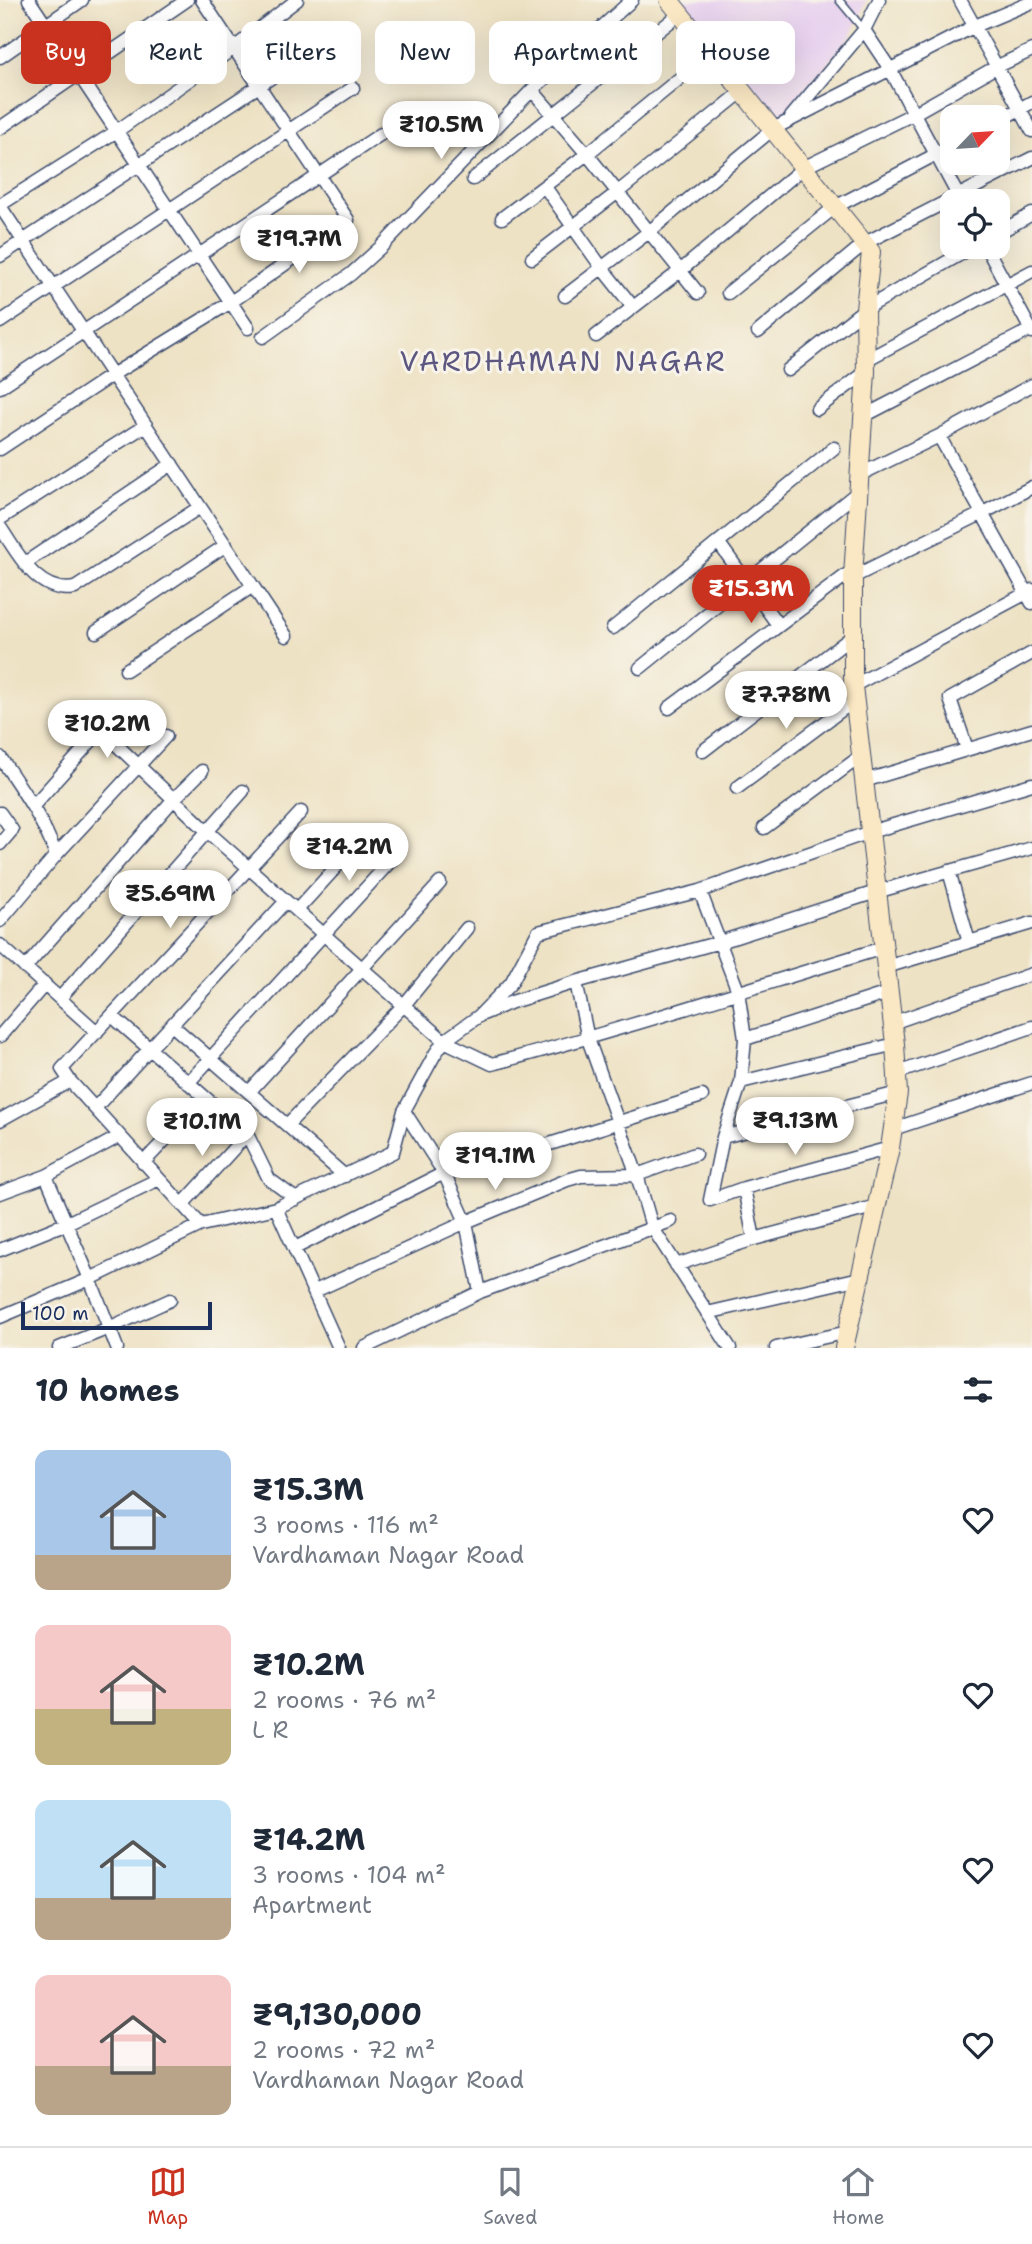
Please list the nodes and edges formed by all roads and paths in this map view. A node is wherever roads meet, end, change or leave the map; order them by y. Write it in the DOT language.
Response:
graph roads {
  1 [pos="29,0"];
  2 [pos="82,0"];
  3 [pos="187,0"];
  4 [pos="202,0"];
  5 [pos="297,0"];
  6 [pos="632,0"];
  7 [pos="839,0"];
  8 [pos="879,0"];
  9 [pos="960,0"];
  10 [pos="1032,2"];
  11 [pos="675,7"];
  12 [pos="44,21"];
  13 [pos="54,21"];
  14 [pos="687,21"];
  15 [pos="975,26"];
  16 [pos="864,30"];
  17 [pos="21,43"];
  18 [pos="234,48"];
  19 [pos="1032,50"];
  20 [pos="111,53"];
  21 [pos="0,57"];
  22 [pos="996,67"];
  23 [pos="890,69"];
  24 [pos="676,81"];
  25 [pos="67,84"];
  26 [pos="85,84"];
  27 [pos="262,84"];
  28 [pos="738,84"];
  29 [pos="259,86"];
  30 [pos="353,88"];
  31 [pos="532,90"];
  32 [pos="743,90"];
  33 [pos="1026,105"];
  34 [pos="913,114"];
  35 [pos="1010,114"];
  36 [pos="555,115"];
  37 [pos="780,125"];
  38 [pos="0,128"];
  39 [pos="117,131"];
  40 [pos="289,131"];
  41 [pos="1032,131"];
  42 [pos="381,134"];
  43 [pos="940,153"];
  44 [pos="587,154"];
  45 [pos="936,155"];
  46 [pos="1032,158"];
  47 [pos="139,164"];
  48 [pos="803,168"];
  49 [pos="319,176"];
  50 [pos="473,179"];
  51 [pos="545,187"];
  52 [pos="955,189"];
  53 [pos="978,189"];
  54 [pos="618,192"];
  55 [pos="0,206"];
  56 [pos="835,207"];
  57 [pos="940,208"];
  58 [pos="169,210"];
  59 [pos="1032,214"];
  60 [pos="502,218"];
  61 [pos="1010,226"];
  62 [pos="573,227"];
  63 [pos="650,231"];
  64 [pos="23,241"];
  65 [pos="865,243"];
  66 [pos="198,254"];
  67 [pos="0,256"];
  68 [pos="532,258"];
  69 [pos="952,259"];
  70 [pos="992,259"];
  71 [pos="602,268"];
  72 [pos="680,271"];
  73 [pos="1032,271"];
  74 [pos="1006,285"];
  75 [pos="54,287"];
  76 [pos="698,293"];
  77 [pos="728,293"];
  78 [pos="565,296"];
  79 [pos="230,302"];
  80 [pos="633,307"];
  81 [pos="865,309"];
  82 [pos="0,322"];
  83 [pos="248,328"];
  84 [pos="1032,331"];
  85 [pos="84,332"];
  86 [pos="758,332"];
  87 [pos="596,336"];
  88 [pos="263,337"];
  89 [pos="866,366"];
  90 [pos="788,370"];
  91 [pos="112,375"];
  92 [pos="1032,385"];
  93 [pos="0,387"];
  94 [pos="817,409"];
  95 [pos="864,416"];
  96 [pos="146,425"];
  97 [pos="939,436"];
  98 [pos="834,448"];
  99 [pos="0,449"];
  100 [pos="172,464"];
  101 [pos="859,484"];
  102 [pos="1032,487"];
  103 [pos="200,507"];
  104 [pos="983,513"];
  105 [pos="0,519"];
  106 [pos="0,527"];
  107 [pos="718,542"];
  108 [pos="226,545"];
  109 [pos="25,563"];
  110 [pos="853,573"];
  111 [pos="748,581"];
  112 [pos="253,586"];
  113 [pos="1030,595"];
  114 [pos="778,625"];
  115 [pos="613,628"];
  116 [pos="96,632"];
  117 [pos="286,636"];
  118 [pos="853,636"];
  119 [pos="1032,653"];
  120 [pos="640,668"];
  121 [pos="126,670"];
  122 [pos="854,693"];
  123 [pos="669,708"];
  124 [pos="1032,730"];
  125 [pos="166,736"];
  126 [pos="967,749"];
  127 [pos="702,751"];
  128 [pos="861,756"];
  129 [pos="1,761"];
  130 [pos="137,766"];
  131 [pos="202,771"];
  132 [pos="864,781"];
  133 [pos="1032,784"];
  134 [pos="737,788"];
  135 [pos="243,791"];
  136 [pos="173,800"];
  137 [pos="33,806"];
  138 [pos="301,812"];
  139 [pos="0,813"];
  140 [pos="764,828"];
  141 [pos="206,831"];
  142 [pos="870,832"];
  143 [pos="359,842"];
  144 [pos="0,844"];
  145 [pos="1032,848"];
  146 [pos="397,854"];
  147 [pos="56,855"];
  148 [pos="250,869"];
  149 [pos="949,871"];
  150 [pos="440,883"];
  151 [pos="700,891"];
  152 [pos="876,892"];
  153 [pos="291,905"];
  154 [pos="0,921"];
  155 [pos="1032,923"];
  156 [pos="467,928"];
  157 [pos="325,935"];
  158 [pos="720,942"];
  159 [pos="969,942"];
  160 [pos="0,946"];
  161 [pos="883,948"];
  162 [pos="886,967"];
  163 [pos="25,968"];
  164 [pos="362,968"];
  165 [pos="1032,974"];
  166 [pos="576,982"];
  167 [pos="46,984"];
  168 [pos="738,991"];
  169 [pos="888,993"];
  170 [pos="60,998"];
  171 [pos="404,1005"];
  172 [pos="112,1016"];
  173 [pos="479,1016"];
  174 [pos="892,1023"];
  175 [pos="173,1026"];
  176 [pos="1032,1027"];
  177 [pos="97,1032"];
  178 [pos="0,1036"];
  179 [pos="745,1038"];
  180 [pos="588,1039"];
  181 [pos="444,1041"];
  182 [pos="895,1044"];
  183 [pos="150,1050"];
  184 [pos="212,1058"];
  185 [pos="897,1073"];
  186 [pos="70,1081"];
  187 [pos="741,1082"];
  188 [pos="188,1083"];
  189 [pos="1032,1083"];
  190 [pos="250,1091"];
  191 [pos="898,1093"];
  192 [pos="702,1096"];
  193 [pos="205,1098"];
  194 [pos="95,1108"];
  195 [pos="404,1111"];
  196 [pos="0,1119"];
  197 [pos="618,1122"];
  198 [pos="287,1125"];
  199 [pos="893,1129"];
  200 [pos="247,1134"];
  201 [pos="120,1136"];
  202 [pos="723,1137"];
  203 [pos="890,1148"];
  204 [pos="695,1154"];
  205 [pos="143,1163"];
  206 [pos="444,1173"];
  207 [pos="638,1175"];
  208 [pos="345,1176"];
  209 [pos="46,1177"];
  210 [pos="159,1178"];
  211 [pos="744,1188"];
  212 [pos="0,1193"];
  213 [pos="296,1199"];
  214 [pos="182,1205"];
  215 [pos="877,1206"];
  216 [pos="276,1208"];
  217 [pos="671,1221"];
  218 [pos="67,1223"];
  219 [pos="466,1223"];
  220 [pos="201,1225"];
  221 [pos="652,1227"];
  222 [pos="754,1239"];
  223 [pos="295,1248"];
  224 [pos="0,1251"];
  225 [pos="676,1265"];
  226 [pos="860,1278"];
  227 [pos="90,1279"];
  228 [pos="315,1292"];
  229 [pos="480,1292"];
  230 [pos="170,1300"];
  231 [pos="707,1313"];
  232 [pos="0,1317"];
  233 [pos="109,1328"];
  234 [pos="846,1340"];
  235 [pos="59,1348"];
  236 [pos="117,1348"];
  237 [pos="339,1348"];
  238 [pos="364,1348"];
  239 [pos="730,1348"];
  240 [pos="776,1348"];
  1 -- 12 [label="street"];
  2 -- 13 [label="street"];
  3 -- 20 [label="street"];
  4 -- 18 [label="street"];
  5 -- 18 [label="street"];
  6 -- 31 [label="street"];
  7 -- 16 [label="lane"];
  8 -- 16 [label="street"];
  9 -- 15 [label="street"];
  10 -- 15 [label="street"];
  11 -- 14 [label="street"];
  11 -- 36 [label="street"];
  15 -- 22 [label="street"];
  15 -- 23 [label="street"];
  16 -- 23 [label="street"];
  16 -- 37 [label="street"];
  17 -- 21 [label="street"];
  18 -- 29 [label="street"];
  18 -- 39 [label="street"];
  19 -- 22 [label="street"];
  22 -- 33 [label="street"];
  22 -- 34 [label="street"];
  23 -- 34 [label="street"];
  23 -- 37 [label="street"];
  24 -- 44 [label="street"];
  25 -- 38 [label="street"];
  26 -- 39 [label="street"];
  27 -- 29 [label="street"];
  28 -- 32 [label="street"];
  29 -- 40 [label="street"];
  29 -- 47 [label="street"];
  30 -- 40 [label="street"];
  31 -- 36 [label="street"];
  31 -- 88 [label="street"];
  32 -- 37 [label="street"];
  32 -- 54 [label="street"];
  33 -- 35 [label="street"];
  33 -- 41 [label="street"];
  34 -- 45 [label="street"];
  34 -- 48 [label="street"];
  36 -- 44 [label="street"];
  36 -- 50 [label="street"];
  37 -- 48 [label="street"];
  37 -- 63 [label="street"];
  39 -- 47 [label="street"];
  39 -- 55 [label="street"];
  40 -- 49 [label="street"];
  40 -- 58 [label="street"];
  42 -- 49 [label="street"];
  43 -- 45 [label="street"];
  44 -- 51 [label="street"];
  44 -- 54 [label="street"];
  45 -- 52 [label="street"];
  45 -- 56 [label="street"];
  46 -- 53 [label="street"];
  47 -- 58 [label="street"];
  47 -- 64 [label="street"];
  48 -- 56 [label="street"];
  48 -- 72 [label="street"];
  49 -- 66 [label="street"];
  49 -- 79 [label="street"];
  51 -- 60 [label="street"];
  51 -- 62 [label="street"];
  54 -- 62 [label="street"];
  54 -- 63 [label="street"];
  55 -- 64 [label="street"];
  56 -- 65 [label="street"];
  56 -- 77 [label="street"];
  57 -- 65 [label="street"];
  58 -- 66 [label="street"];
  58 -- 75 [label="street"];
  59 -- 61 [label="street"];
  62 -- 68 [label="street"];
  62 -- 71 [label="street"];
  63 -- 71 [label="street"];
  63 -- 72 [label="street"];
  64 -- 67 [label="street"];
  64 -- 75 [label="street"];
  65 -- 81 [label="street"];
  65 -- 86 [label="street"];
  66 -- 79 [label="street"];
  66 -- 85 [label="street"];
  69 -- 81 [label="street"];
  70 -- 74 [label="street"];
  71 -- 78 [label="street"];
  71 -- 80 [label="street"];
  72 -- 76 [label="street"];
  72 -- 80 [label="street"];
  73 -- 74 [label="street"];
  74 -- 84 [label="street"];
  74 -- 89 [label="street"];
  75 -- 82 [label="street"];
  75 -- 85 [label="street"];
  79 -- 83 [label="street"];
  79 -- 91 [label="street"];
  80 -- 87 [label="street"];
  81 -- 89 [label="street"];
  81 -- 90 [label="street"];
  84 -- 95 [label="street"];
  85 -- 91 [label="street"];
  85 -- 93 [label="street"];
  89 -- 94 [label="street"];
  89 -- 95 [label="street"];
  91 -- 96 [label="street"];
  91 -- 99 [label="street"];
  92 -- 97 [label="street"];
  95 -- 101 [label="street"];
  96 -- 100 [label="street"];
  96 -- 105 [label="street"];
  97 -- 101 [label="street"];
  97 -- 104 [label="street"];
  98 -- 107 [label="street"];
  100 -- 103 [label="street"];
  100 -- 109 [label="street"];
  101 -- 110 [label="street"];
  101 -- 111 [label="street"];
  102 -- 104 [label="street"];
  103 -- 108 [label="street"];
  103 -- 109 [label="street"];
  104 -- 110 [label="street"];
  104 -- 113 [label="street"];
  106 -- 109 [label="street"];
  107 -- 111 [label="street"];
  107 -- 115 [label="street"];
  108 -- 112 [label="street"];
  108 -- 116 [label="street"];
  110 -- 114 [label="street"];
  110 -- 118 [label="street"];
  111 -- 114 [label="street"];
  111 -- 120 [label="street"];
  112 -- 117 [label="street"];
  112 -- 121 [label="street"];
  113 -- 122 [label="street"];
  114 -- 123 [label="street"];
  118 -- 122 [label="street"];
  118 -- 127 [label="street"];
  119 -- 126 [label="street"];
  122 -- 128 [label="street"];
  122 -- 134 [label="street"];
  124 -- 126 [label="street"];
  125 -- 130 [label="street"];
  126 -- 132 [label="street"];
  128 -- 132 [label="street"];
  128 -- 140 [label="street"];
  129 -- 137 [label="street"];
  130 -- 136 [label="street"];
  130 -- 137 [label="street"];
  130 -- 147 [label="street"];
  131 -- 136 [label="street"];
  132 -- 142 [label="street"];
  133 -- 142 [label="street"];
  135 -- 141 [label="street"];
  136 -- 141 [label="street"];
  136 -- 163 [label="street"];
  137 -- 147 [label="street"];
  138 -- 148 [label="street"];
  139 -- 144 [label="street"];
  141 -- 148 [label="street"];
  141 -- 170 [label="street"];
  142 -- 151 [label="street"];
  142 -- 152 [label="street"];
  143 -- 153 [label="street"];
  145 -- 149 [label="street"];
  146 -- 157 [label="street"];
  147 -- 154 [label="street"];
  148 -- 153 [label="street"];
  148 -- 172 [label="street"];
  149 -- 152 [label="street"];
  149 -- 159 [label="street"];
  150 -- 164 [label="street"];
  151 -- 158 [label="street"];
  151 -- 173 [label="street"];
  152 -- 158 [label="street"];
  152 -- 161 [label="street"];
  153 -- 157 [label="street"];
  153 -- 175 [label="street"];
  155 -- 159 [label="street"];
  156 -- 171 [label="street"];
  157 -- 164 [label="street"];
  157 -- 184 [label="street"];
  158 -- 166 [label="street"];
  158 -- 168 [label="street"];
  159 -- 162 [label="street"];
  160 -- 163 [label="street"];
  161 -- 162 [label="street"];
  161 -- 168 [label="street"];
  162 -- 169 [label="street"];
  163 -- 167 [label="street"];
  164 -- 171 [label="street"];
  164 -- 190 [label="street"];
  165 -- 174 [label="street"];
  166 -- 173 [label="street"];
  166 -- 180 [label="street"];
  167 -- 170 [label="street"];
  167 -- 178 [label="street"];
  168 -- 179 [label="street"];
  168 -- 180 [label="street"];
  169 -- 174 [label="street"];
  169 -- 179 [label="street"];
  170 -- 177 [label="street"];
  171 -- 181 [label="street"];
  171 -- 198 [label="street"];
  172 -- 177 [label="street"];
  172 -- 183 [label="street"];
  173 -- 181 [label="street"];
  174 -- 182 [label="street"];
  175 -- 183 [label="street"];
  175 -- 184 [label="street"];
  176 -- 185 [label="street"];
  177 -- 186 [label="street"];
  179 -- 187 [label="street"];
  180 -- 181 [label="street"];
  180 -- 197 [label="street"];
  181 -- 195 [label="street"];
  182 -- 185 [label="street"];
  182 -- 187 [label="street"];
  183 -- 188 [label="street"];
  183 -- 194 [label="street"];
  184 -- 188 [label="street"];
  184 -- 190 [label="street"];
  185 -- 191 [label="street"];
  186 -- 194 [label="street"];
  186 -- 196 [label="street"];
  187 -- 202 [label="street"];
  188 -- 193 [label="street"];
  189 -- 199 [label="street"];
  190 -- 198 [label="street"];
  191 -- 199 [label="street"];
  191 -- 202 [label="street"];
  192 -- 197 [label="street"];
  193 -- 200 [label="street"];
  193 -- 205 [label="street"];
  194 -- 201 [label="street"];
  195 -- 206 [label="street"];
  195 -- 208 [label="street"];
  197 -- 206 [label="street"];
  197 -- 207 [label="street"];
  198 -- 208 [label="street"];
  199 -- 203 [label="street"];
  200 -- 213 [label="street"];
  200 -- 214 [label="street"];
  201 -- 205 [label="street"];
  201 -- 209 [label="street"];
  202 -- 211 [label="street"];
  203 -- 211 [label="street"];
  203 -- 215 [label="street"];
  204 -- 207 [label="street"];
  205 -- 210 [label="street"];
  206 -- 219 [label="street"];
  206 -- 223 [label="street"];
  207 -- 219 [label="street"];
  207 -- 221 [label="street"];
  208 -- 213 [label="street"];
  209 -- 212 [label="street"];
  209 -- 218 [label="street"];
  210 -- 214 [label="street"];
  210 -- 218 [label="street"];
  211 -- 222 [label="street"];
  213 -- 216 [label="street"];
  214 -- 220 [label="street"];
  215 -- 222 [label="street"];
  215 -- 226 [label="street"];
  216 -- 220 [label="street"];
  216 -- 223 [label="street"];
  217 -- 221 [label="street"];
  218 -- 224 [label="street"];
  218 -- 227 [label="street"];
  219 -- 228 [label="street"];
  219 -- 229 [label="street"];
  220 -- 227 [label="street"];
  221 -- 225 [label="street"];
  221 -- 229 [label="street"];
  222 -- 225 [label="street"];
  223 -- 228 [label="street"];
  225 -- 231 [label="street"];
  226 -- 231 [label="street"];
  226 -- 234 [label="street"];
  227 -- 232 [label="street"];
  227 -- 233 [label="street"];
  228 -- 237 [label="street"];
  229 -- 238 [label="street"];
  230 -- 233 [label="street"];
  231 -- 239 [label="street"];
  233 -- 235 [label="street"];
  233 -- 236 [label="street"];
  234 -- 240 [label="street"];
}
